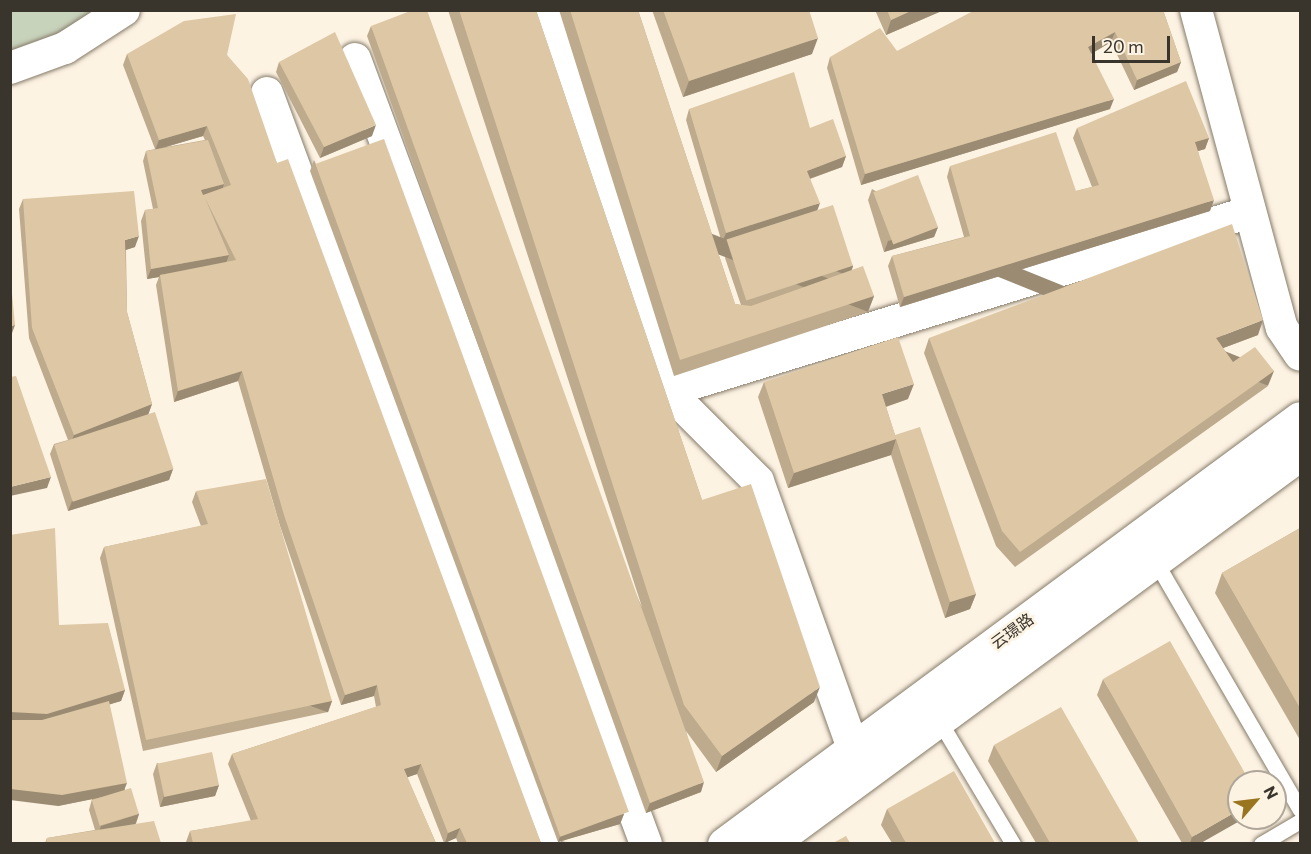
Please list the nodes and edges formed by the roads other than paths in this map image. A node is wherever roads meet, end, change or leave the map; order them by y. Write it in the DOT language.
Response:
graph roads {
  1 [pos="124,10"];
  2 [pos="547,10"];
  3 [pos="1196,10"];
  4 [pos="355,59"];
  5 [pos="10,68"];
  6 [pos="267,93"];
  7 [pos="1250,212"];
  8 [pos="1300,355"];
  9 [pos="668,391"];
  10 [pos="1300,418"];
  11 [pos="1300,454"];
  12 [pos="1147,548"];
  13 [pos="931,707"];
  14 [pos="853,748"];
  15 [pos="1300,810"];
  16 [pos="1300,820"];
  17 [pos="545,843"];
  18 [pos="646,843"];
  19 [pos="724,843"];
  20 [pos="770,843"];
  21 [pos="1013,843"];
  22 [pos="1261,843"];
  1 -- 5 [label="street"];
  2 -- 9 [label="street"];
  3 -- 7 [label="street"];
  4 -- 18 [label="street"];
  6 -- 17 [label="street"];
  7 -- 8 [label="street"];
  7 -- 9 [label="street"];
  9 -- 14 [label="street"];
  10 -- 12 [label="street, 云璟路"];
  11 -- 12 [label="street, 云璟路"];
  12 -- 13 [label="street, 云璟路"];
  12 -- 15 [label="lane"];
  13 -- 14 [label="street, 云璟路"];
  13 -- 20 [label="street, 云璟路"];
  13 -- 21 [label="lane"];
  14 -- 19 [label="street, 云璟路"];
  16 -- 22 [label="lane"];
}
